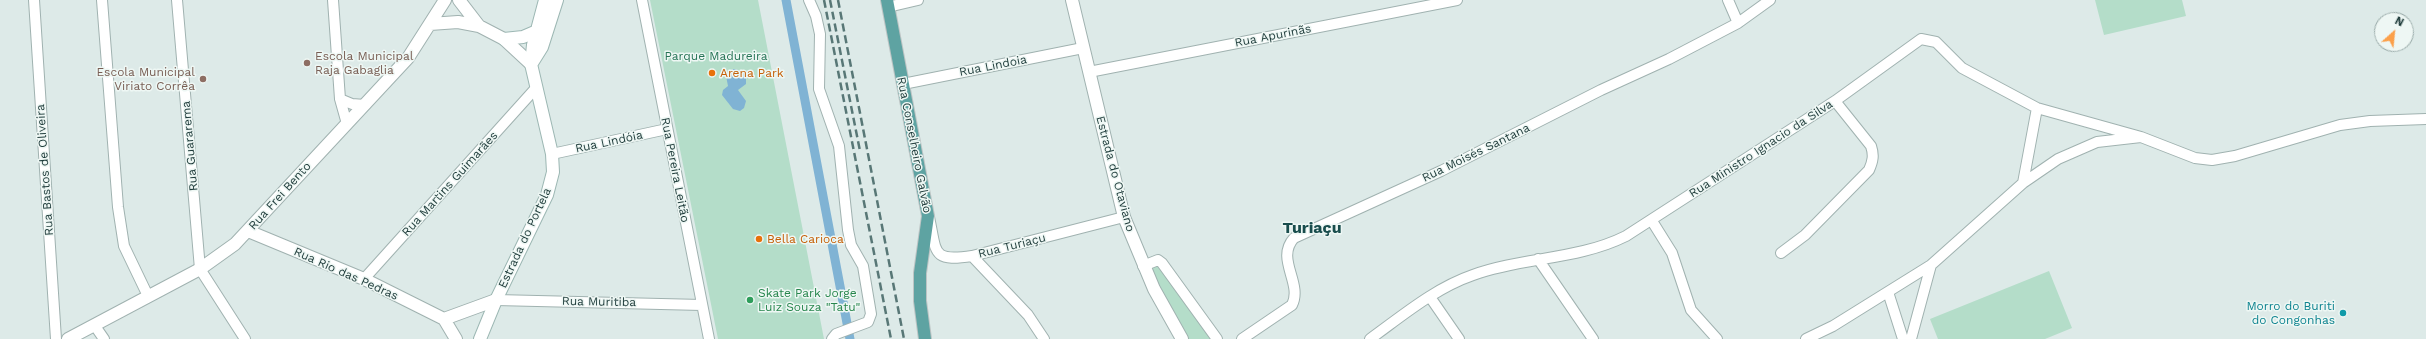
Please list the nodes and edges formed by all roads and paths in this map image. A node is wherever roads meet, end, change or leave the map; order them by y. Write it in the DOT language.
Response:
graph roads {
  1 [pos="34,0"];
  2 [pos="102,0"];
  3 [pos="177,0"];
  4 [pos="333,0"];
  5 [pos="445,0"];
  6 [pos="460,0"];
  7 [pos="545,0"];
  8 [pos="557,0"];
  9 [pos="642,0"];
  10 [pos="809,0"];
  11 [pos="918,0"];
  12 [pos="1072,0"];
  13 [pos="1457,0"];
  14 [pos="1728,0"];
  15 [pos="1770,0"];
  16 [pos="888,3"];
  17 [pos="1738,23"];
  18 [pos="430,24"];
  19 [pos="478,26"];
  20 [pos="537,31"];
  21 [pos="504,39"];
  22 [pos="1083,48"];
  23 [pos="531,64"];
  24 [pos="1089,72"];
  25 [pos="903,84"];
  26 [pos="535,89"];
  27 [pos="340,99"];
  28 [pos="1835,101"];
  29 [pos="365,105"];
  30 [pos="2037,108"];
  31 [pos="2426,119"];
  32 [pos="347,124"];
  33 [pos="667,130"];
  34 [pos="2141,137"];
  35 [pos="552,154"];
  36 [pos="2023,182"];
  37 [pos="928,216"];
  38 [pos="1124,217"];
  39 [pos="1652,222"];
  40 [pos="248,231"];
  41 [pos="1781,253"];
  42 [pos="972,256"];
  43 [pos="1538,259"];
  44 [pos="1931,265"];
  45 [pos="1143,266"];
  46 [pos="200,269"];
  47 [pos="364,279"];
  48 [pos="1888,292"];
  49 [pos="148,296"];
  50 [pos="1430,297"];
  51 [pos="496,300"];
  52 [pos="702,305"];
  53 [pos="444,319"];
  54 [pos="95,326"];
  55 [pos="834,336"];
  56 [pos="56,339"];
  57 [pos="68,339"];
  58 [pos="104,339"];
  59 [pos="245,339"];
  60 [pos="456,339"];
  61 [pos="480,339"];
  62 [pos="709,339"];
  63 [pos="925,339"];
  64 [pos="1044,339"];
  65 [pos="1182,339"];
  66 [pos="1216,339"];
  67 [pos="1242,339"];
  68 [pos="1370,339"];
  69 [pos="1459,339"];
  70 [pos="1592,339"];
  71 [pos="1717,339"];
  72 [pos="1806,339"];
  73 [pos="1903,339"];
  74 [pos="1911,339"];
  1 -- 56 [label="street, Rua Bastos de Oliveira"];
  2 -- 49 [label="street"];
  3 -- 46 [label="street, Rua Guararema"];
  4 -- 27 [label="street"];
  5 -- 18 [label="street, Rua Frei Bento"];
  6 -- 19 [label="street"];
  7 -- 20 [label="street, Estrada do Portela"];
  8 -- 23 [label="street"];
  9 -- 33 [label="street, Rua Pereira Leitão"];
  10 -- 55 [label="street"];
  11 -- 16 [label="street"];
  12 -- 22 [label="street, Estrada do Otaviano"];
  13 -- 24 [label="street, Rua Apurinãs"];
  14 -- 17 [label="street"];
  15 -- 17 [label="street, Rua Moisés Santana"];
  16 -- 25 [label="main road, Rua Conselheiro Galvão"];
  17 -- 67 [label="street, Rua Moisés Santana"];
  18 -- 19 [label="street"];
  18 -- 29 [label="street, Rua Frei Bento"];
  19 -- 21 [label="street"];
  20 -- 21 [label="street"];
  20 -- 23 [label="street, Estrada do Portela"];
  21 -- 23 [label="street"];
  22 -- 24 [label="street, Estrada do Otaviano"];
  22 -- 25 [label="street, Rua Lindoia"];
  23 -- 26 [label="street, Estrada do Portela"];
  24 -- 38 [label="street, Estrada do Otaviano"];
  25 -- 37 [label="main road, Rua Conselheiro Galvão"];
  26 -- 35 [label="street, Estrada do Portela"];
  26 -- 47 [label="street, Rua Martins Guimarães"];
  27 -- 29 [label="street"];
  27 -- 32 [label="street"];
  28 -- 30 [label="street, Rua Ministro Ignacio da Silva"];
  28 -- 39 [label="street, Rua Ministro Ignacio da Silva"];
  28 -- 41 [label="street"];
  29 -- 32 [label="street, Rua Frei Bento"];
  30 -- 34 [label="street, Rua Ministro Ignacio da Silva"];
  30 -- 36 [label="street"];
  31 -- 34 [label="street, Rua Ministro Ignacio da Silva"];
  32 -- 40 [label="street, Rua Frei Bento"];
  33 -- 35 [label="street, Rua Lindóia"];
  33 -- 52 [label="street, Rua Pereira Leitão"];
  34 -- 36 [label="street"];
  35 -- 51 [label="street, Estrada do Portela"];
  36 -- 44 [label="street"];
  37 -- 42 [label="street, Rua Turiaçu"];
  37 -- 63 [label="main road, Rua Conselheiro Galvão"];
  38 -- 42 [label="street, Rua Turiaçu"];
  38 -- 45 [label="street, Estrada do Otaviano"];
  39 -- 43 [label="street, Rua Ministro Ignacio da Silva"];
  39 -- 71 [label="street"];
  40 -- 46 [label="street, Rua Frei Bento"];
  40 -- 47 [label="street, Rua Rio das Pedras"];
  42 -- 64 [label="street"];
  43 -- 50 [label="street, Rua Ministro Ignacio da Silva"];
  43 -- 70 [label="street"];
  44 -- 48 [label="street"];
  44 -- 74 [label="street"];
  45 -- 65 [label="street, Estrada do Otaviano"];
  45 -- 66 [label="street"];
  46 -- 49 [label="street, Rua Frei Bento"];
  46 -- 59 [label="street"];
  47 -- 53 [label="street, Rua Rio das Pedras"];
  48 -- 72 [label="street"];
  48 -- 73 [label="street"];
  49 -- 54 [label="street, Rua Frei Bento"];
  50 -- 68 [label="street, Rua Ministro Ignacio da Silva"];
  50 -- 69 [label="street"];
  51 -- 52 [label="street, Rua Muritiba"];
  51 -- 53 [label="street"];
  51 -- 61 [label="street, Estrada do Portela"];
  52 -- 62 [label="street, Rua Pereira Leitão"];
  53 -- 60 [label="street"];
  54 -- 57 [label="street, Rua Frei Bento"];
  54 -- 58 [label="street"];
}
